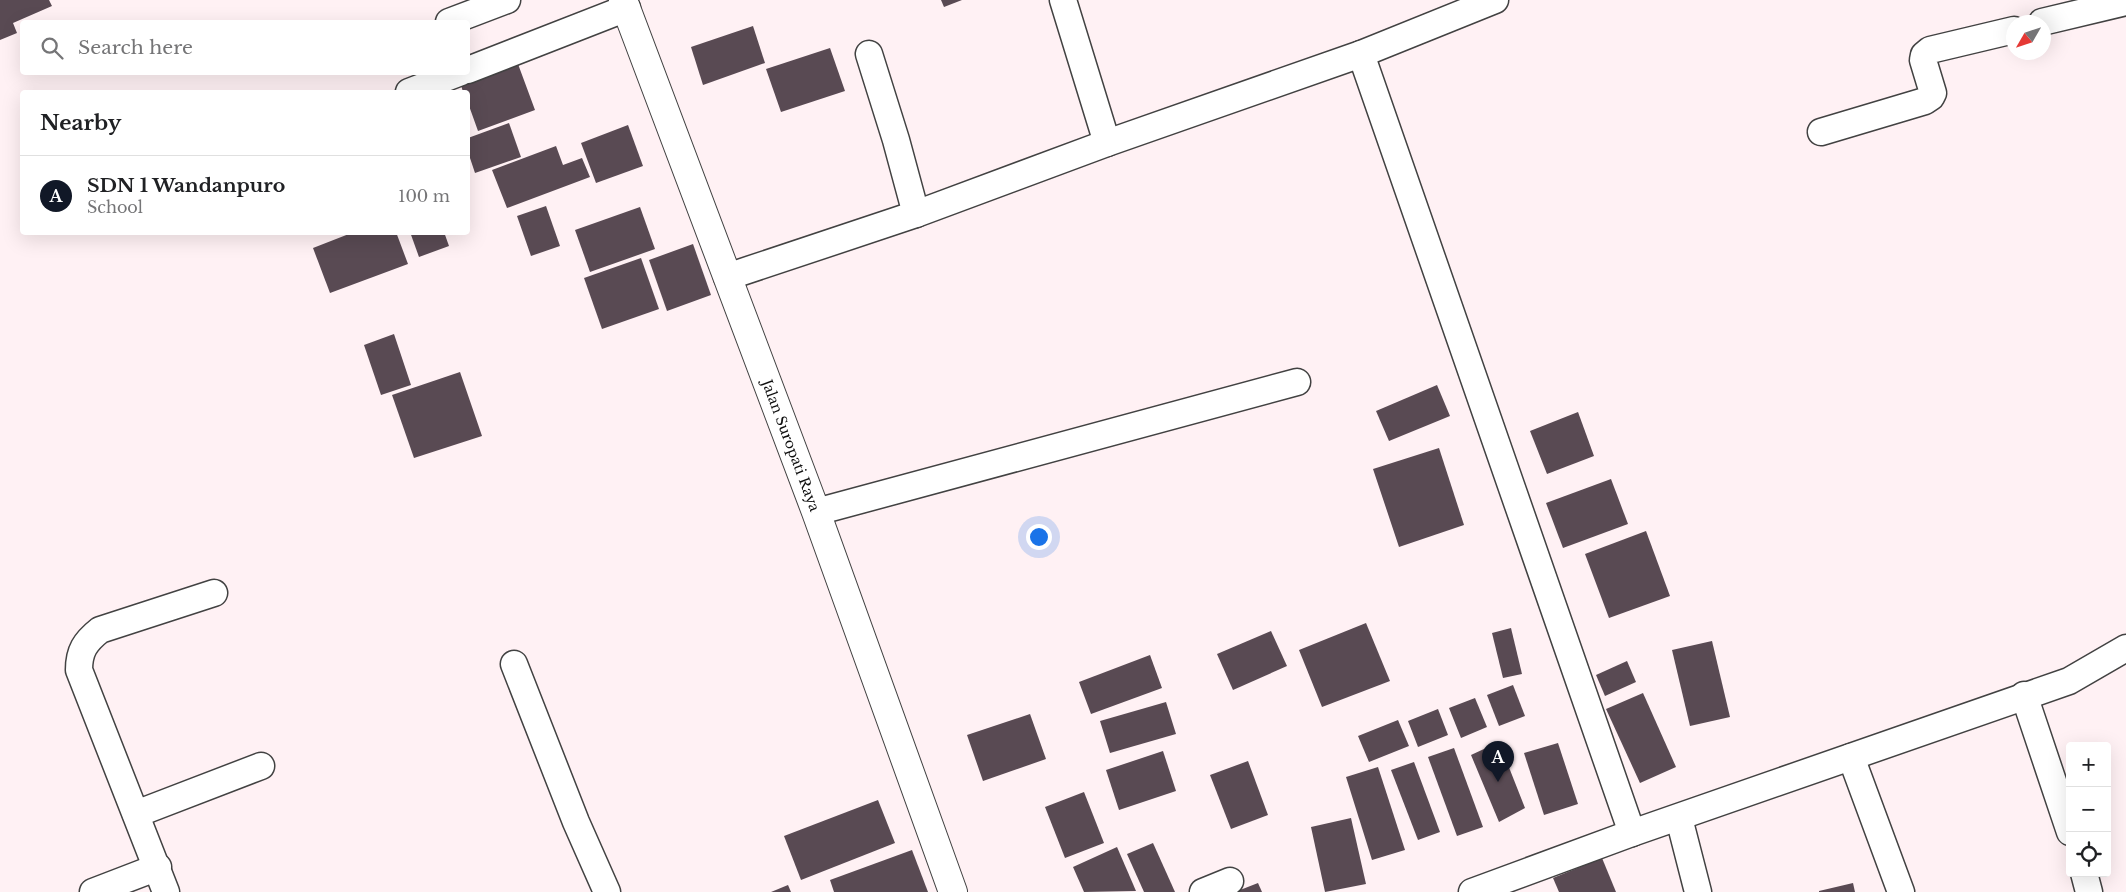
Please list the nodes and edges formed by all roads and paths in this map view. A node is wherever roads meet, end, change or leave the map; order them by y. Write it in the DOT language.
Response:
graph roads {
  1 [pos="507,0"];
  2 [pos="1063,0"];
  3 [pos="1495,0"];
  4 [pos="2126,2"];
  5 [pos="625,4"];
  6 [pos="454,20"];
  7 [pos="2051,20"];
  8 [pos="2006,32"];
  9 [pos="869,54"];
  10 [pos="1361,54"];
  11 [pos="470,69"];
  12 [pos="453,75"];
  13 [pos="414,90"];
  14 [pos="1821,132"];
  15 [pos="1108,142"];
  16 [pos="916,214"];
  17 [pos="727,277"];
  18 [pos="1297,382"];
  19 [pos="816,512"];
  20 [pos="214,593"];
  21 [pos="2126,648"];
  22 [pos="514,664"];
  23 [pos="2024,695"];
  24 [pos="1851,757"];
  25 [pos="261,766"];
  26 [pos="136,814"];
  27 [pos="1679,818"];
  28 [pos="2066,820"];
  29 [pos="1632,833"];
  30 [pos="158,867"];
  31 [pos="1230,881"];
  32 [pos="93,892"];
  33 [pos="166,892"];
  34 [pos="607,892"];
  35 [pos="954,892"];
  36 [pos="1202,892"];
  37 [pos="1472,892"];
  38 [pos="1698,892"];
  39 [pos="1901,892"];
  1 -- 6 [label="street"];
  2 -- 15 [label="street"];
  3 -- 10 [label="street"];
  4 -- 7 [label="street"];
  5 -- 11 [label="street"];
  5 -- 17 [label="street, Jalan Suropati Raya"];
  8 -- 14 [label="street"];
  9 -- 16 [label="street"];
  10 -- 15 [label="street"];
  10 -- 29 [label="street"];
  12 -- 13 [label="street"];
  15 -- 16 [label="street"];
  16 -- 17 [label="street"];
  17 -- 19 [label="street, Jalan Suropati Raya"];
  18 -- 19 [label="street"];
  19 -- 35 [label="street, Jalan Suropati Raya"];
  20 -- 26 [label="street"];
  21 -- 23 [label="street"];
  22 -- 34 [label="street"];
  23 -- 24 [label="street"];
  23 -- 28 [label="street"];
  24 -- 27 [label="street"];
  24 -- 39 [label="street"];
  25 -- 26 [label="street"];
  26 -- 30 [label="street"];
  27 -- 29 [label="street"];
  27 -- 38 [label="street"];
  29 -- 37 [label="street"];
  30 -- 32 [label="street"];
  30 -- 33 [label="street"];
  31 -- 36 [label="street"];
}
